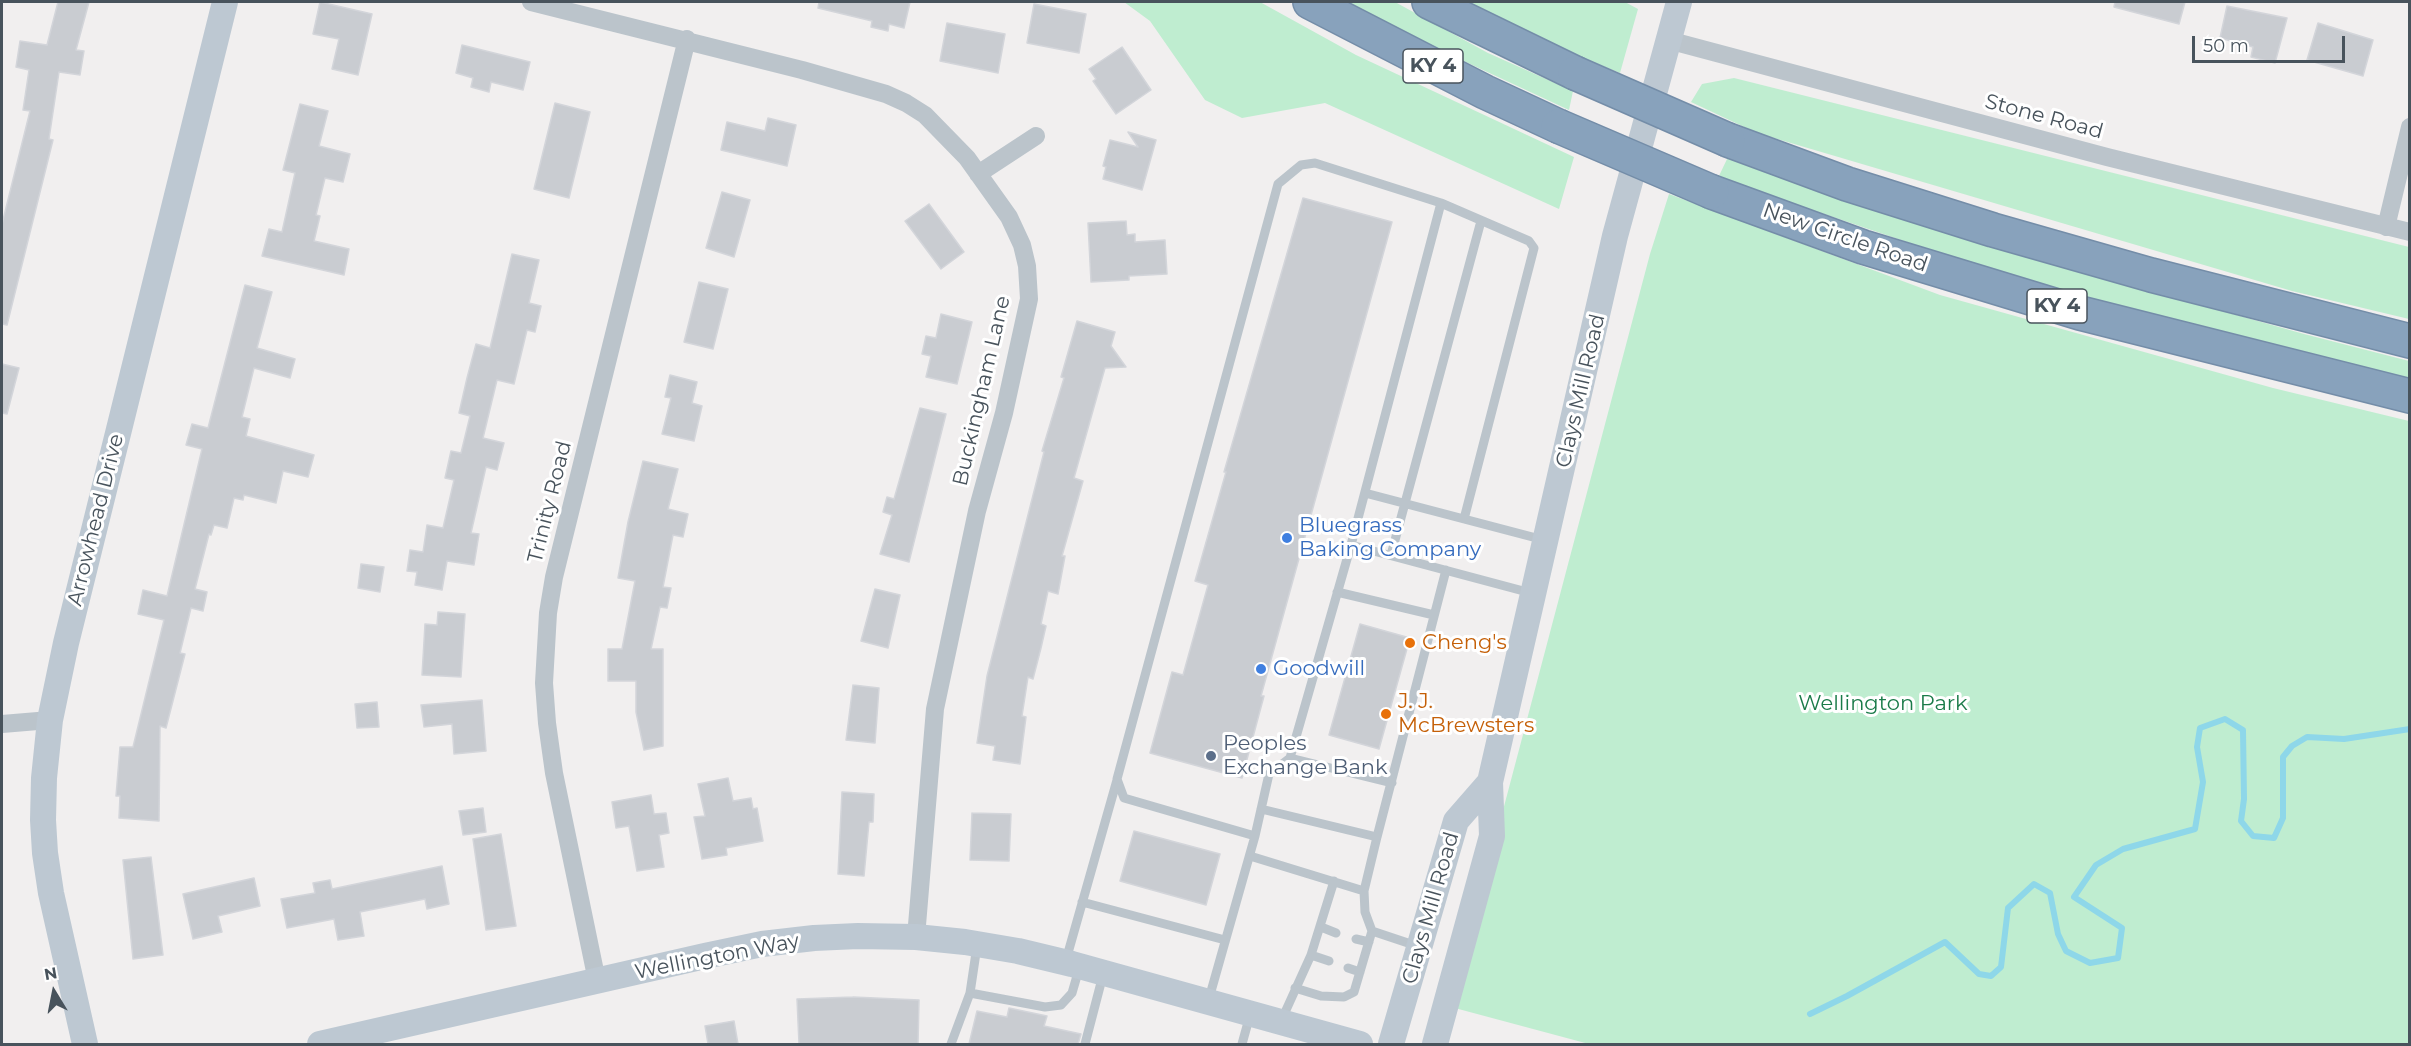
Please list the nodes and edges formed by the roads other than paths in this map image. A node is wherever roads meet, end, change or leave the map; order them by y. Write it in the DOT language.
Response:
graph roads {
  1 [pos="225,2"];
  2 [pos="531,2"];
  3 [pos="1310,2"];
  4 [pos="1429,2"];
  5 [pos="1679,2"];
  6 [pos="687,39"];
  7 [pos="1668,40"];
  8 [pos="2409,127"];
  9 [pos="1036,136"];
  10 [pos="978,174"];
  11 [pos="1441,203"];
  12 [pos="1481,220"];
  13 [pos="2386,227"];
  14 [pos="2409,232"];
  15 [pos="2409,341"];
  16 [pos="2409,396"];
  17 [pos="1365,493"];
  18 [pos="1405,504"];
  19 [pos="1464,519"];
  20 [pos="1546,541"];
  21 [pos="1351,544"];
  22 [pos="1391,555"];
  23 [pos="1446,570"];
  24 [pos="1337,592"];
  25 [pos="1535,594"];
  26 [pos="1434,615"];
  27 [pos="50,720"];
  28 [pos="2,724"];
  29 [pos="1290,758"];
  30 [pos="1117,779"];
  31 [pos="1490,782"];
  32 [pos="1392,783"];
  33 [pos="1261,808"];
  34 [pos="1255,837"];
  35 [pos="1377,837"];
  36 [pos="1250,856"];
  37 [pos="1334,881"];
  38 [pos="1364,891"];
  39 [pos="1082,902"];
  40 [pos="1321,927"];
  41 [pos="1372,931"];
  42 [pos="1336,933"];
  43 [pos="916,937"];
  44 [pos="1356,939"];
  45 [pos="1225,940"];
  46 [pos="1369,942"];
  47 [pos="977,944"];
  48 [pos="1419,947"];
  49 [pos="1311,955"];
  50 [pos="1329,961"];
  51 [pos="1083,967"];
  52 [pos="1348,968"];
  53 [pos="1360,972"];
  54 [pos="597,981"];
  55 [pos="1295,988"];
  56 [pos="970,993"];
  57 [pos="1208,1002"];
  58 [pos="1250,1014"];
  59 [pos="1281,1023"];
  60 [pos="85,1044"];
  61 [pos="320,1044"];
  62 [pos="951,1044"];
  63 [pos="1085,1044"];
  64 [pos="1242,1044"];
  65 [pos="1360,1044"];
  66 [pos="1390,1044"];
  67 [pos="1435,1044"];
  1 -- 27 [label="street, Arrowhead Drive"];
  2 -- 6 [label="street, Buckingham Lane"];
  3 -- 16 [label="highway, New Circle Road / KY 4, bridge"];
  4 -- 15 [label="highway, KY 4, bridge"];
  5 -- 7 [label="street, Clays Mill Road"];
  6 -- 10 [label="street, Buckingham Lane"];
  6 -- 54 [label="street, Trinity Road"];
  7 -- 13 [label="street, Stone Road"];
  7 -- 20 [label="street, Clays Mill Road"];
  8 -- 13 [label="street"];
  9 -- 10 [label="street"];
  10 -- 43 [label="street, Buckingham Lane"];
  11 -- 12 [label="lane"];
  11 -- 17 [label="lane"];
  11 -- 30 [label="lane"];
  12 -- 18 [label="lane"];
  12 -- 19 [label="lane"];
  13 -- 14 [label="street, Stone Road"];
  17 -- 18 [label="lane"];
  17 -- 21 [label="lane"];
  18 -- 19 [label="lane"];
  18 -- 22 [label="lane"];
  19 -- 20 [label="lane"];
  20 -- 25 [label="street, Clays Mill Road"];
  21 -- 22 [label="lane"];
  21 -- 24 [label="lane"];
  22 -- 23 [label="lane"];
  23 -- 25 [label="lane"];
  23 -- 26 [label="lane"];
  24 -- 26 [label="lane"];
  24 -- 29 [label="lane"];
  25 -- 31 [label="street, Clays Mill Road"];
  26 -- 32 [label="lane"];
  27 -- 28 [label="street"];
  27 -- 60 [label="street, Arrowhead Drive"];
  29 -- 32 [label="lane"];
  29 -- 33 [label="lane"];
  30 -- 34 [label="lane"];
  30 -- 39 [label="lane"];
  31 -- 48 [label="street, Clays Mill Road"];
  31 -- 67 [label="street, Clays Mill Road"];
  32 -- 35 [label="lane"];
  33 -- 34 [label="lane"];
  33 -- 35 [label="lane"];
  34 -- 36 [label="lane"];
  35 -- 38 [label="lane"];
  36 -- 37 [label="lane"];
  36 -- 45 [label="lane"];
  37 -- 38 [label="lane"];
  37 -- 40 [label="lane"];
  38 -- 41 [label="lane"];
  39 -- 45 [label="lane"];
  39 -- 51 [label="lane"];
  40 -- 42 [label="lane"];
  40 -- 49 [label="lane"];
  41 -- 46 [label="lane"];
  41 -- 48 [label="lane"];
  43 -- 47 [label="street, Wellington Way"];
  43 -- 54 [label="street, Wellington Way"];
  44 -- 46 [label="lane"];
  45 -- 57 [label="lane"];
  46 -- 53 [label="lane"];
  47 -- 51 [label="street, Wellington Way"];
  47 -- 56 [label="lane"];
  48 -- 66 [label="street, Clays Mill Road"];
  49 -- 50 [label="lane"];
  49 -- 55 [label="lane"];
  51 -- 56 [label="lane"];
  51 -- 57 [label="street, Wellington Way"];
  51 -- 63 [label="lane"];
  52 -- 53 [label="lane"];
  53 -- 55 [label="lane"];
  54 -- 61 [label="street, Wellington Way"];
  55 -- 59 [label="lane"];
  56 -- 62 [label="lane"];
  57 -- 58 [label="street, Wellington Way"];
  58 -- 59 [label="street, Wellington Way"];
  58 -- 64 [label="lane"];
  59 -- 65 [label="street, Wellington Way"];
}
